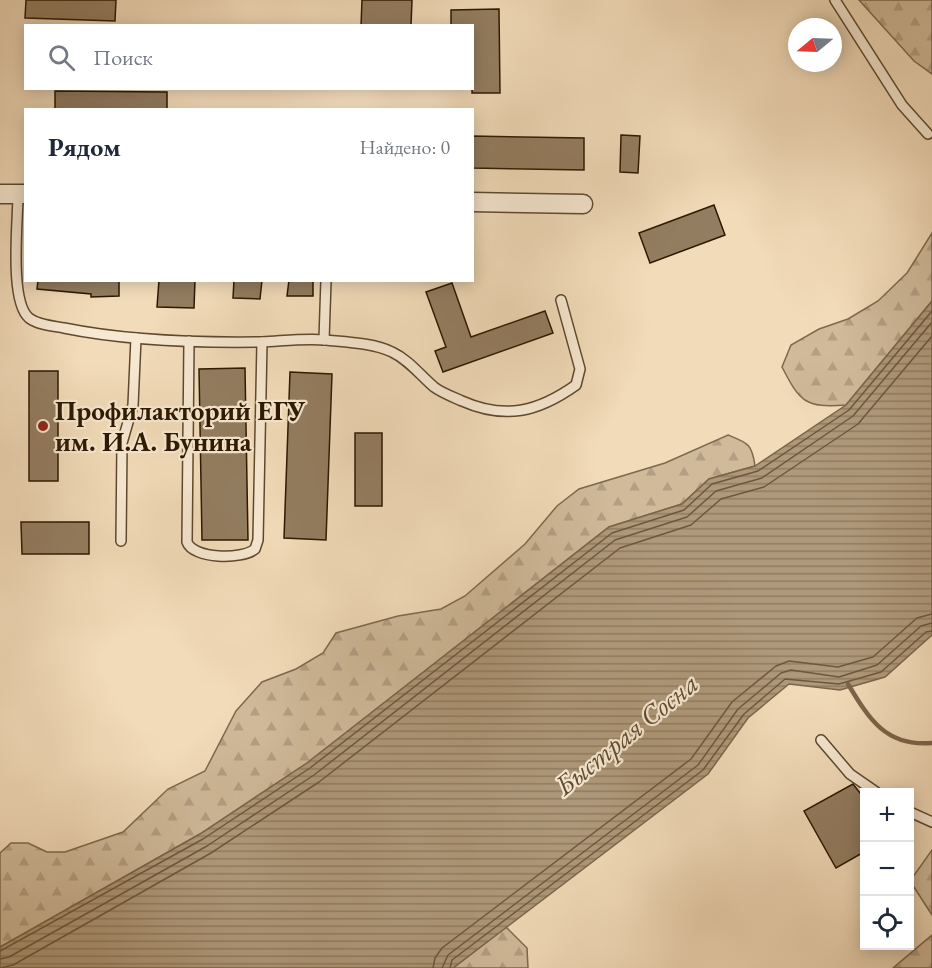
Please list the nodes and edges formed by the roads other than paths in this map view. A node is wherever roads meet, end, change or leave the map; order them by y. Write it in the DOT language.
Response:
graph roads {
  1 [pos="835,0"];
  2 [pos="928,134"];
  3 [pos="0,194"];
  4 [pos="22,194"];
  5 [pos="474,202"];
  6 [pos="583,204"];
  7 [pos="326,282"];
  8 [pos="561,300"];
  9 [pos="136,338"];
  10 [pos="324,340"];
  11 [pos="189,341"];
  12 [pos="262,342"];
  13 [pos="122,541"];
  14 [pos="821,741"];
  15 [pos="870,788"];
  16 [pos="914,814"];
  17 [pos="932,822"];
  1 -- 2 [label="lane"];
  3 -- 4 [label="street"];
  4 -- 9 [label="lane"];
  5 -- 6 [label="street"];
  7 -- 10 [label="lane"];
  8 -- 10 [label="lane"];
  9 -- 11 [label="lane"];
  9 -- 13 [label="lane"];
  10 -- 12 [label="lane"];
  11 -- 12 [label="lane"];
  11 -- 12 [label="lane"];
  14 -- 15 [label="lane"];
  16 -- 17 [label="lane"];
}
